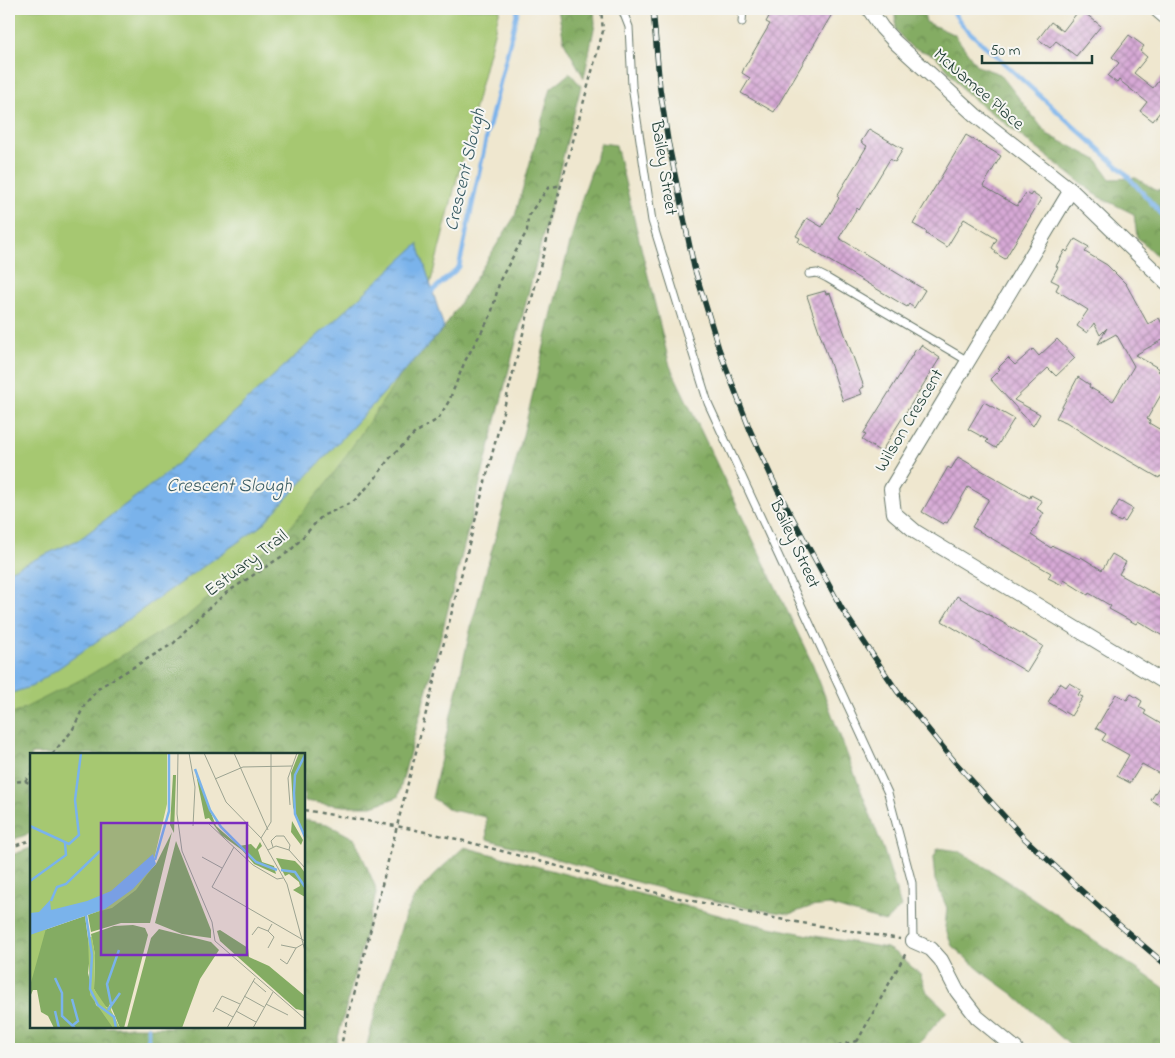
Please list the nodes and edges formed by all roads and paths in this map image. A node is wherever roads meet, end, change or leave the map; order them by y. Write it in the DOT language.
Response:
graph roads {
  1 [pos="601,9"];
  2 [pos="622,9"];
  3 [pos="743,9"];
  4 [pos="869,9"];
  5 [pos="1159,9"];
  6 [pos="1166,15"];
  7 [pos="742,22"];
  8 [pos="561,185"];
  9 [pos="1071,190"];
  10 [pos="809,274"];
  11 [pos="1166,282"];
  12 [pos="968,361"];
  13 [pos="1166,683"];
  14 [pos="53,753"];
  15 [pos="30,775"];
  16 [pos="25,781"];
  17 [pos="9,782"];
  18 [pos="30,784"];
  19 [pos="305,810"];
  20 [pos="398,826"];
  21 [pos="30,840"];
  22 [pos="9,848"];
  23 [pos="913,941"];
  24 [pos="858,1040"];
  25 [pos="340,1049"];
  26 [pos="822,1049"];
  27 [pos="853,1049"];
  28 [pos="1016,1049"];
  1 -- 8 [label="path"];
  2 -- 23 [label="lane, Bailey Street"];
  3 -- 7 [label="lane"];
  4 -- 9 [label="street, McNamee Place"];
  5 -- 6 [label="street"];
  8 -- 14 [label="path, Estuary Trail"];
  8 -- 20 [label="path"];
  9 -- 11 [label="street"];
  9 -- 12 [label="street, Wilson Crescent"];
  10 -- 12 [label="lane"];
  12 -- 13 [label="street, Wilson Crescent"];
  15 -- 16 [label="path"];
  16 -- 17 [label="path"];
  16 -- 18 [label="path"];
  19 -- 20 [label="path"];
  20 -- 23 [label="path"];
  20 -- 25 [label="path"];
  21 -- 22 [label="path"];
  23 -- 24 [label="path"];
  23 -- 28 [label="street"];
  24 -- 26 [label="path"];
  24 -- 27 [label="path"];
}
